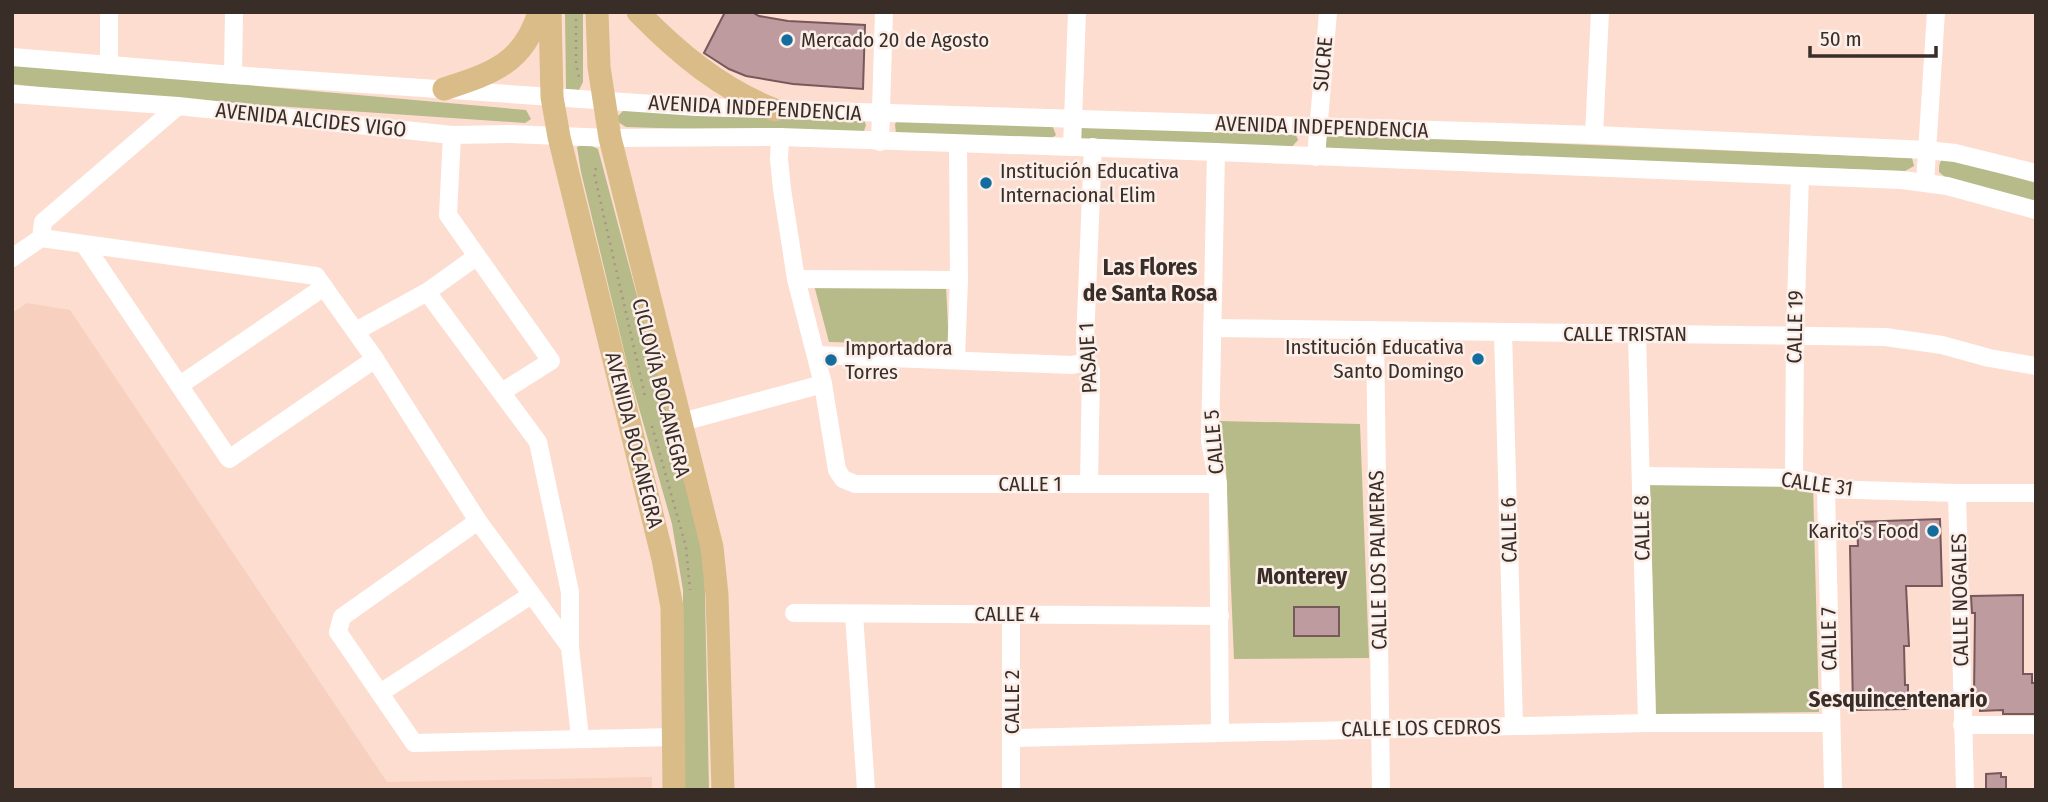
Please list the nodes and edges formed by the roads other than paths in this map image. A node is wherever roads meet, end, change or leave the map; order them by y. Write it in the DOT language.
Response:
graph roads {
  1 [pos="109,12"];
  2 [pos="234,12"];
  3 [pos="538,12"];
  4 [pos="550,12"];
  5 [pos="597,12"];
  6 [pos="638,12"];
  7 [pos="884,12"];
  8 [pos="1077,12"];
  9 [pos="1328,12"];
  10 [pos="1600,12"];
  11 [pos="1936,12"];
  12 [pos="12,57"];
  13 [pos="109,65"];
  14 [pos="233,75"];
  15 [pos="444,89"];
  16 [pos="12,94"];
  17 [pos="552,97"];
  18 [pos="605,101"];
  19 [pos="178,106"];
  20 [pos="775,110"];
  21 [pos="880,113"];
  22 [pos="1073,119"];
  23 [pos="1317,127"];
  24 [pos="452,135"];
  25 [pos="1594,135"];
  26 [pos="559,137"];
  27 [pos="780,137"];
  28 [pos="610,138"];
  29 [pos="880,142"];
  30 [pos="958,145"];
  31 [pos="1072,147"];
  32 [pos="1093,148"];
  33 [pos="1927,150"];
  34 [pos="1216,152"];
  35 [pos="1316,157"];
  36 [pos="2036,173"];
  37 [pos="1800,176"];
  38 [pos="1925,183"];
  39 [pos="2036,210"];
  40 [pos="41,238"];
  41 [pos="84,244"];
  42 [pos="476,257"];
  43 [pos="12,258"];
  44 [pos="796,279"];
  45 [pos="959,280"];
  46 [pos="324,288"];
  47 [pos="427,292"];
  48 [pos="1212,328"];
  49 [pos="1375,330"];
  50 [pos="356,331"];
  51 [pos="1503,333"];
  52 [pos="1637,333"];
  53 [pos="1794,335"];
  54 [pos="816,355"];
  55 [pos="375,359"];
  56 [pos="956,359"];
  57 [pos="1086,362"];
  58 [pos="2036,366"];
  59 [pos="824,384"];
  60 [pos="180,385"];
  61 [pos="502,392"];
  62 [pos="681,422"];
  63 [pos="1641,476"];
  64 [pos="1794,478"];
  65 [pos="1089,484"];
  66 [pos="1218,484"];
  67 [pos="1826,489"];
  68 [pos="2036,493"];
  69 [pos="1957,494"];
  70 [pos="478,521"];
  71 [pos="531,595"];
  72 [pos="794,613"];
  73 [pos="854,614"];
  74 [pos="1011,614"];
  75 [pos="1220,616"];
  76 [pos="570,647"];
  77 [pos="380,693"];
  78 [pos="1647,723"];
  79 [pos="1830,723"];
  80 [pos="1962,725"];
  81 [pos="2036,725"];
  82 [pos="1514,726"];
  83 [pos="1381,729"];
  84 [pos="1220,732"];
  85 [pos="580,737"];
  86 [pos="674,737"];
  87 [pos="1012,738"];
  88 [pos="674,790"];
  89 [pos="723,790"];
  90 [pos="866,790"];
  91 [pos="1011,790"];
  92 [pos="1381,790"];
  93 [pos="1833,790"];
  94 [pos="1965,790"];
  1 -- 13 [label="street"];
  2 -- 14 [label="street"];
  3 -- 15 [label="main road"];
  4 -- 17 [label="main road, AVENIDA BOCANEGRA"];
  5 -- 18 [label="main road"];
  6 -- 20 [label="main road"];
  7 -- 21 [label="street"];
  8 -- 22 [label="street"];
  9 -- 23 [label="street, SUCRE"];
  10 -- 25 [label="street"];
  11 -- 33 [label="street"];
  12 -- 13 [label="street, AVENIDA ALCIDES VIGO"];
  13 -- 14 [label="street, AVENIDA ALCIDES VIGO"];
  14 -- 15 [label="street, AVENIDA ALCIDES VIGO"];
  15 -- 17 [label="street, AVENIDA ALCIDES VIGO"];
  16 -- 19 [label="street, AVENIDA ALCIDES VIGO"];
  17 -- 18 [label="street, AVENIDA ALCIDES VIGO"];
  17 -- 26 [label="main road, AVENIDA BOCANEGRA"];
  18 -- 20 [label="street, AVENIDA INDEPENDENCIA"];
  18 -- 28 [label="main road"];
  19 -- 24 [label="street, AVENIDA ALCIDES VIGO"];
  19 -- 40 [label="street"];
  20 -- 21 [label="street, AVENIDA INDEPENDENCIA"];
  21 -- 22 [label="street, AVENIDA INDEPENDENCIA"];
  21 -- 29 [label="street"];
  22 -- 23 [label="street, AVENIDA INDEPENDENCIA"];
  22 -- 31 [label="street"];
  23 -- 25 [label="street, AVENIDA INDEPENDENCIA"];
  23 -- 35 [label="street, SUCRE"];
  24 -- 26 [label="street, AVENIDA ALCIDES VIGO"];
  24 -- 42 [label="street"];
  25 -- 33 [label="street, AVENIDA INDEPENDENCIA"];
  26 -- 28 [label="street, AVENIDA ALCIDES VIGO"];
  26 -- 86 [label="main road, AVENIDA BOCANEGRA"];
  27 -- 28 [label="street, AVENIDA INDEPENDENCIA"];
  27 -- 29 [label="street, AVENIDA INDEPENDENCIA"];
  27 -- 44 [label="street"];
  28 -- 62 [label="main road"];
  29 -- 30 [label="street, AVENIDA INDEPENDENCIA"];
  30 -- 31 [label="street, AVENIDA INDEPENDENCIA"];
  30 -- 45 [label="street"];
  31 -- 32 [label="street, AVENIDA INDEPENDENCIA"];
  32 -- 34 [label="street, AVENIDA INDEPENDENCIA"];
  32 -- 57 [label="street, PASAJE 1"];
  33 -- 36 [label="street, AVENIDA INDEPENDENCIA"];
  33 -- 38 [label="street"];
  34 -- 35 [label="street, AVENIDA INDEPENDENCIA"];
  34 -- 48 [label="street, CALLE 5"];
  35 -- 37 [label="street, AVENIDA INDEPENDENCIA"];
  37 -- 38 [label="street, AVENIDA INDEPENDENCIA"];
  37 -- 53 [label="street, CALLE 19"];
  38 -- 39 [label="street, AVENIDA INDEPENDENCIA"];
  40 -- 41 [label="street"];
  40 -- 43 [label="street"];
  41 -- 46 [label="street"];
  41 -- 60 [label="street"];
  42 -- 47 [label="street"];
  42 -- 61 [label="street"];
  44 -- 45 [label="street"];
  44 -- 54 [label="street"];
  45 -- 56 [label="street"];
  46 -- 50 [label="street"];
  46 -- 60 [label="street"];
  47 -- 50 [label="street"];
  47 -- 61 [label="street"];
  48 -- 49 [label="street, CALLE TRISTAN"];
  48 -- 66 [label="street, CALLE 5"];
  49 -- 51 [label="street, CALLE TRISTAN"];
  49 -- 83 [label="street, CALLE LOS PALMERAS"];
  50 -- 55 [label="street"];
  51 -- 52 [label="street, CALLE TRISTAN"];
  51 -- 82 [label="street, CALLE 6"];
  52 -- 53 [label="street, CALLE TRISTAN"];
  52 -- 63 [label="street, CALLE 8"];
  53 -- 58 [label="street, CALLE TRISTAN"];
  53 -- 64 [label="street, CALLE 19"];
  54 -- 56 [label="street"];
  54 -- 59 [label="street"];
  55 -- 60 [label="street"];
  55 -- 70 [label="street"];
  56 -- 57 [label="street"];
  57 -- 65 [label="street, PASAJE 1"];
  59 -- 62 [label="street"];
  59 -- 65 [label="street, CALLE 1"];
  61 -- 76 [label="street"];
  62 -- 89 [label="main road"];
  63 -- 64 [label="street, CALLE 31"];
  63 -- 78 [label="street, CALLE 8"];
  64 -- 67 [label="street, CALLE 31"];
  65 -- 66 [label="street, CALLE 1"];
  66 -- 75 [label="street, CALLE 5"];
  67 -- 69 [label="street, CALLE 31"];
  67 -- 79 [label="street, CALLE 7"];
  68 -- 69 [label="street, CALLE 31"];
  69 -- 80 [label="street, CALLE NOGALES"];
  70 -- 71 [label="street"];
  70 -- 77 [label="street"];
  71 -- 76 [label="street"];
  71 -- 77 [label="street"];
  72 -- 73 [label="street, CALLE 4"];
  73 -- 74 [label="street, CALLE 4"];
  73 -- 90 [label="street"];
  74 -- 75 [label="street, CALLE 4"];
  74 -- 87 [label="street, CALLE 2"];
  75 -- 84 [label="street, CALLE 5"];
  76 -- 85 [label="street"];
  77 -- 85 [label="street"];
  78 -- 79 [label="street, CALLE LOS CEDROS"];
  78 -- 82 [label="street, CALLE LOS CEDROS"];
  79 -- 93 [label="street, CALLE 7"];
  80 -- 81 [label="street"];
  80 -- 94 [label="street, CALLE NOGALES"];
  82 -- 83 [label="street, CALLE LOS CEDROS"];
  83 -- 84 [label="street, CALLE LOS CEDROS"];
  83 -- 92 [label="street, CALLE LOS PALMERAS"];
  84 -- 87 [label="street, CALLE LOS CEDROS"];
  85 -- 86 [label="street"];
  86 -- 88 [label="main road, AVENIDA BOCANEGRA"];
  87 -- 91 [label="street, CALLE 2"];
}
